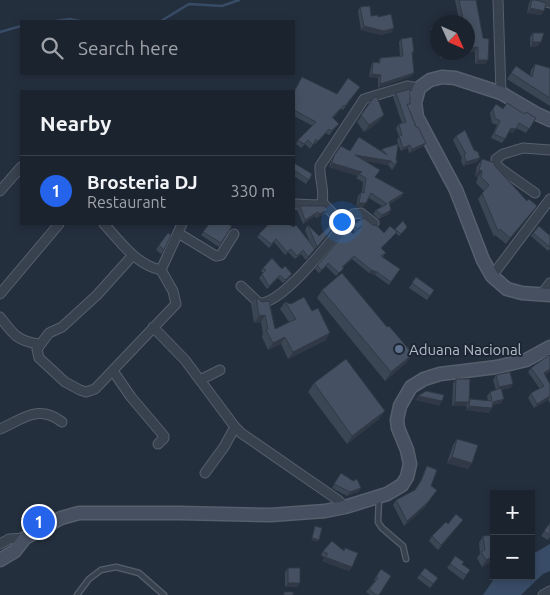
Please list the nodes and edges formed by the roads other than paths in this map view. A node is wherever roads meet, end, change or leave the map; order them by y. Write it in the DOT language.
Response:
graph roads {
  1 [pos="498,0"];
  2 [pos="541,0"];
  3 [pos="550,3"];
  4 [pos="419,88"];
  5 [pos="501,93"];
  6 [pos="550,120"];
  7 [pos="550,150"];
  8 [pos="20,168"];
  9 [pos="0,191"];
  10 [pos="535,193"];
  11 [pos="550,200"];
  12 [pos="322,202"];
  13 [pos="295,204"];
  14 [pos="374,223"];
  15 [pos="58,225"];
  16 [pos="105,225"];
  17 [pos="182,225"];
  18 [pos="344,225"];
  19 [pos="178,233"];
  20 [pos="234,234"];
  21 [pos="133,255"];
  22 [pos="161,270"];
  23 [pos="492,276"];
  24 [pos="550,283"];
  25 [pos="240,286"];
  26 [pos="0,294"];
  27 [pos="546,295"];
  28 [pos="0,317"];
  29 [pos="153,327"];
  30 [pos="39,344"];
  31 [pos="550,347"];
  32 [pos="220,370"];
  33 [pos="113,371"];
  34 [pos="200,380"];
  35 [pos="62,422"];
  36 [pos="235,427"];
  37 [pos="0,429"];
  38 [pos="158,444"];
  39 [pos="205,473"];
  40 [pos="379,497"];
  41 [pos="345,507"];
  42 [pos="25,538"];
  43 [pos="0,544"];
  44 [pos="406,559"];
  45 [pos="0,560"];
  46 [pos="550,591"];
  47 [pos="77,595"];
  48 [pos="164,595"];
  49 [pos="543,595"];
  1 -- 5 [label="street"];
  2 -- 3 [label="street"];
  4 -- 5 [label="main road"];
  4 -- 12 [label="street"];
  4 -- 23 [label="main road"];
  5 -- 6 [label="main road"];
  7 -- 10 [label="street"];
  8 -- 9 [label="street"];
  11 -- 23 [label="street"];
  12 -- 13 [label="street"];
  12 -- 18 [label="street"];
  14 -- 18 [label="street"];
  15 -- 26 [label="street"];
  16 -- 21 [label="street"];
  17 -- 19 [label="street"];
  18 -- 25 [label="street"];
  19 -- 20 [label="street"];
  19 -- 22 [label="street"];
  21 -- 22 [label="street"];
  21 -- 30 [label="street"];
  22 -- 29 [label="street"];
  23 -- 27 [label="main road"];
  24 -- 27 [label="street"];
  28 -- 30 [label="street"];
  29 -- 33 [label="street"];
  29 -- 34 [label="street"];
  30 -- 33 [label="street"];
  31 -- 40 [label="main road"];
  32 -- 34 [label="street"];
  33 -- 38 [label="street"];
  34 -- 36 [label="street"];
  35 -- 37 [label="street"];
  36 -- 39 [label="street"];
  36 -- 41 [label="street"];
  40 -- 41 [label="main road"];
  40 -- 44 [label="lane"];
  41 -- 42 [label="main road"];
  42 -- 43 [label="street"];
  42 -- 45 [label="main road"];
  46 -- 49 [label="street"];
  47 -- 48 [label="lane"];
}
